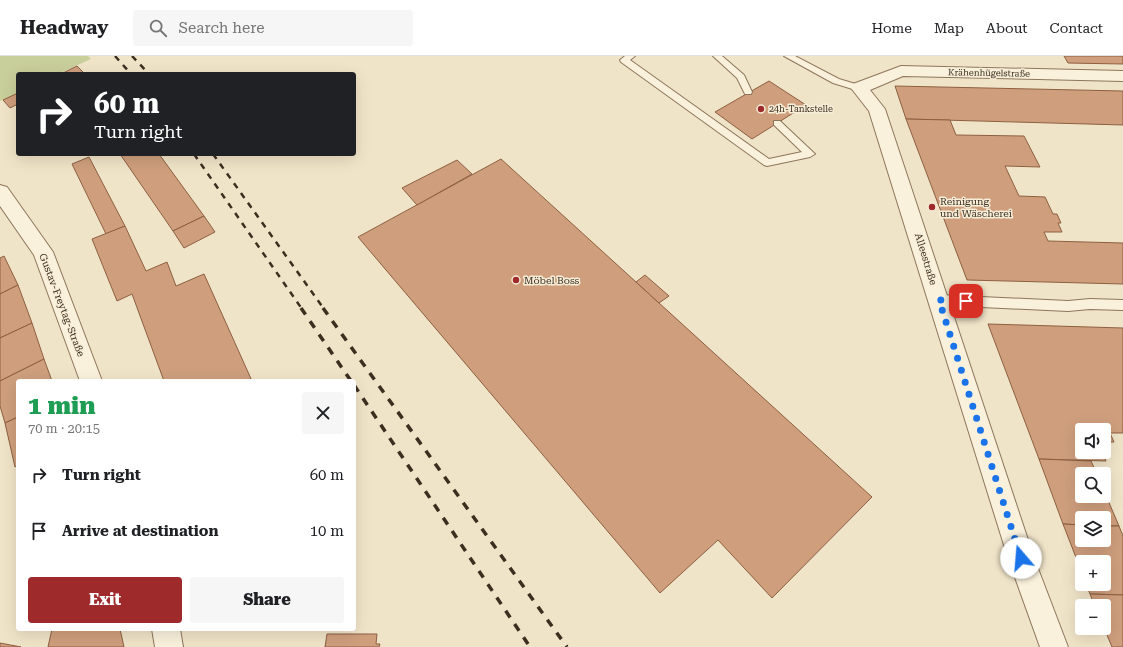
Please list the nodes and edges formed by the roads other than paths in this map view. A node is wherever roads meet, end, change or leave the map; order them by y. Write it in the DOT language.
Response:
graph roads {
  1 [pos="631,56"];
  2 [pos="717,56"];
  3 [pos="788,56"];
  4 [pos="1123,76"];
  5 [pos="859,88"];
  6 [pos="748,92"];
  7 [pos="777,123"];
  8 [pos="0,192"];
  9 [pos="939,300"];
  10 [pos="1123,305"];
  11 [pos="90,379"];
  12 [pos="166,631"];
  13 [pos="170,647"];
  14 [pos="1054,647"];
  1 -- 7 [label="lane"];
  2 -- 6 [label="lane"];
  3 -- 5 [label="lane"];
  4 -- 5 [label="street, Krähenhügelstraße"];
  5 -- 9 [label="street, Alleestraße"];
  8 -- 11 [label="street, Gustav-Freytag-Straße"];
  9 -- 10 [label="lane"];
  9 -- 14 [label="street, Alleestraße"];
  12 -- 13 [label="street"];
}
